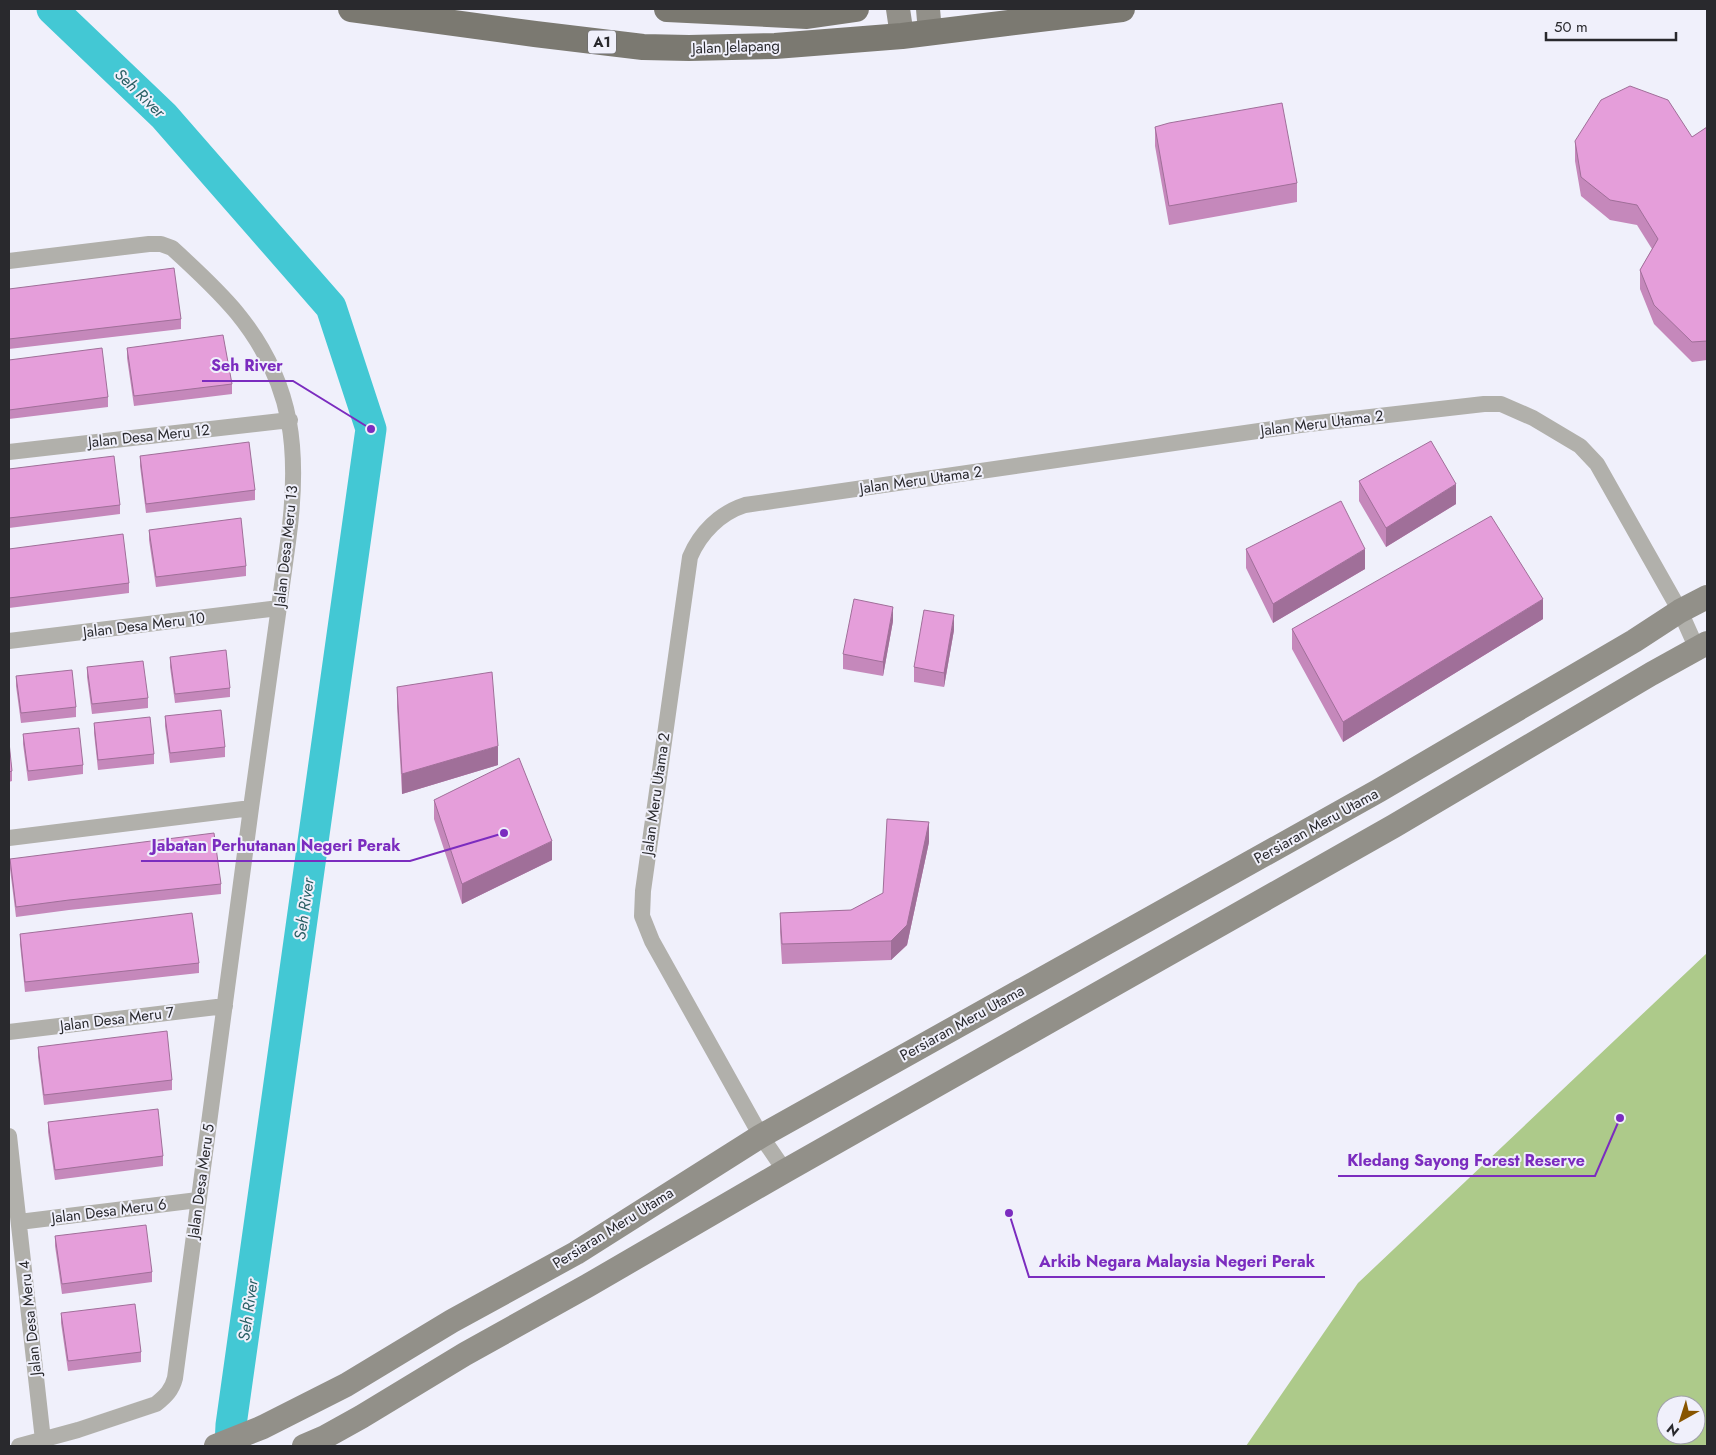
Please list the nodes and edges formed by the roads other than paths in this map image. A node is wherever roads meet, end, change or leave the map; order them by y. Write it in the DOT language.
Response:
graph roads {
  1 [pos="350,9"];
  2 [pos="667,9"];
  3 [pos="856,9"];
  4 [pos="898,9"];
  5 [pos="1122,9"];
  6 [pos="814,12"];
  7 [pos="929,20"];
  8 [pos="902,36"];
  9 [pos="9,261"];
  10 [pos="290,420"];
  11 [pos="9,452"];
  12 [pos="1707,597"];
  13 [pos="279,608"];
  14 [pos="1680,611"];
  15 [pos="9,641"];
  16 [pos="1702,646"];
  17 [pos="251,808"];
  18 [pos="9,838"];
  19 [pos="225,1006"];
  20 [pos="9,1032"];
  21 [pos="9,1136"];
  22 [pos="761,1136"];
  23 [pos="785,1171"];
  24 [pos="198,1200"];
  25 [pos="20,1222"];
  26 [pos="576,1253"];
  27 [pos="588,1286"];
  28 [pos="43,1440"];
  29 [pos="19,1446"];
  30 [pos="216,1446"];
  31 [pos="304,1446"];
  1 -- 8 [label="main road, Jalan Jelapang / A1"];
  2 -- 6 [label="main road, Jalan Jelapang"];
  3 -- 6 [label="main road, Jalan Jelapang"];
  4 -- 8 [label="main road"];
  5 -- 7 [label="main road, Jalan Jelapang / A1"];
  7 -- 8 [label="main road, Jalan Jelapang / A1"];
  9 -- 10 [label="street, Jalan Desa Meru 13"];
  10 -- 11 [label="street, Jalan Desa Meru 12"];
  10 -- 13 [label="street, Jalan Desa Meru 13"];
  12 -- 14 [label="main road, Persiaran Meru Utama"];
  13 -- 15 [label="street, Jalan Desa Meru 10"];
  13 -- 17 [label="street, Jalan Desa Meru 13"];
  14 -- 16 [label="street, Jalan Meru Utama 2"];
  14 -- 22 [label="main road, Persiaran Meru Utama"];
  14 -- 22 [label="street, Jalan Meru Utama 2"];
  16 -- 23 [label="main road"];
  17 -- 18 [label="street"];
  17 -- 19 [label="street, Jalan Desa Meru 5"];
  19 -- 20 [label="street, Jalan Desa Meru 7"];
  19 -- 24 [label="street, Jalan Desa Meru 5"];
  21 -- 25 [label="street, Jalan Desa Meru 4"];
  22 -- 23 [label="street, Jalan Meru Utama 2"];
  22 -- 26 [label="main road, Persiaran Meru Utama"];
  23 -- 27 [label="main road"];
  24 -- 25 [label="street, Jalan Desa Meru 6"];
  24 -- 28 [label="street, Jalan Desa Meru 5"];
  25 -- 28 [label="street, Jalan Desa Meru 4"];
  26 -- 27 [label="main road"];
  26 -- 30 [label="main road, Persiaran Meru Utama"];
  27 -- 31 [label="main road"];
  28 -- 29 [label="street, Jalan Desa Meru 5"];
}
